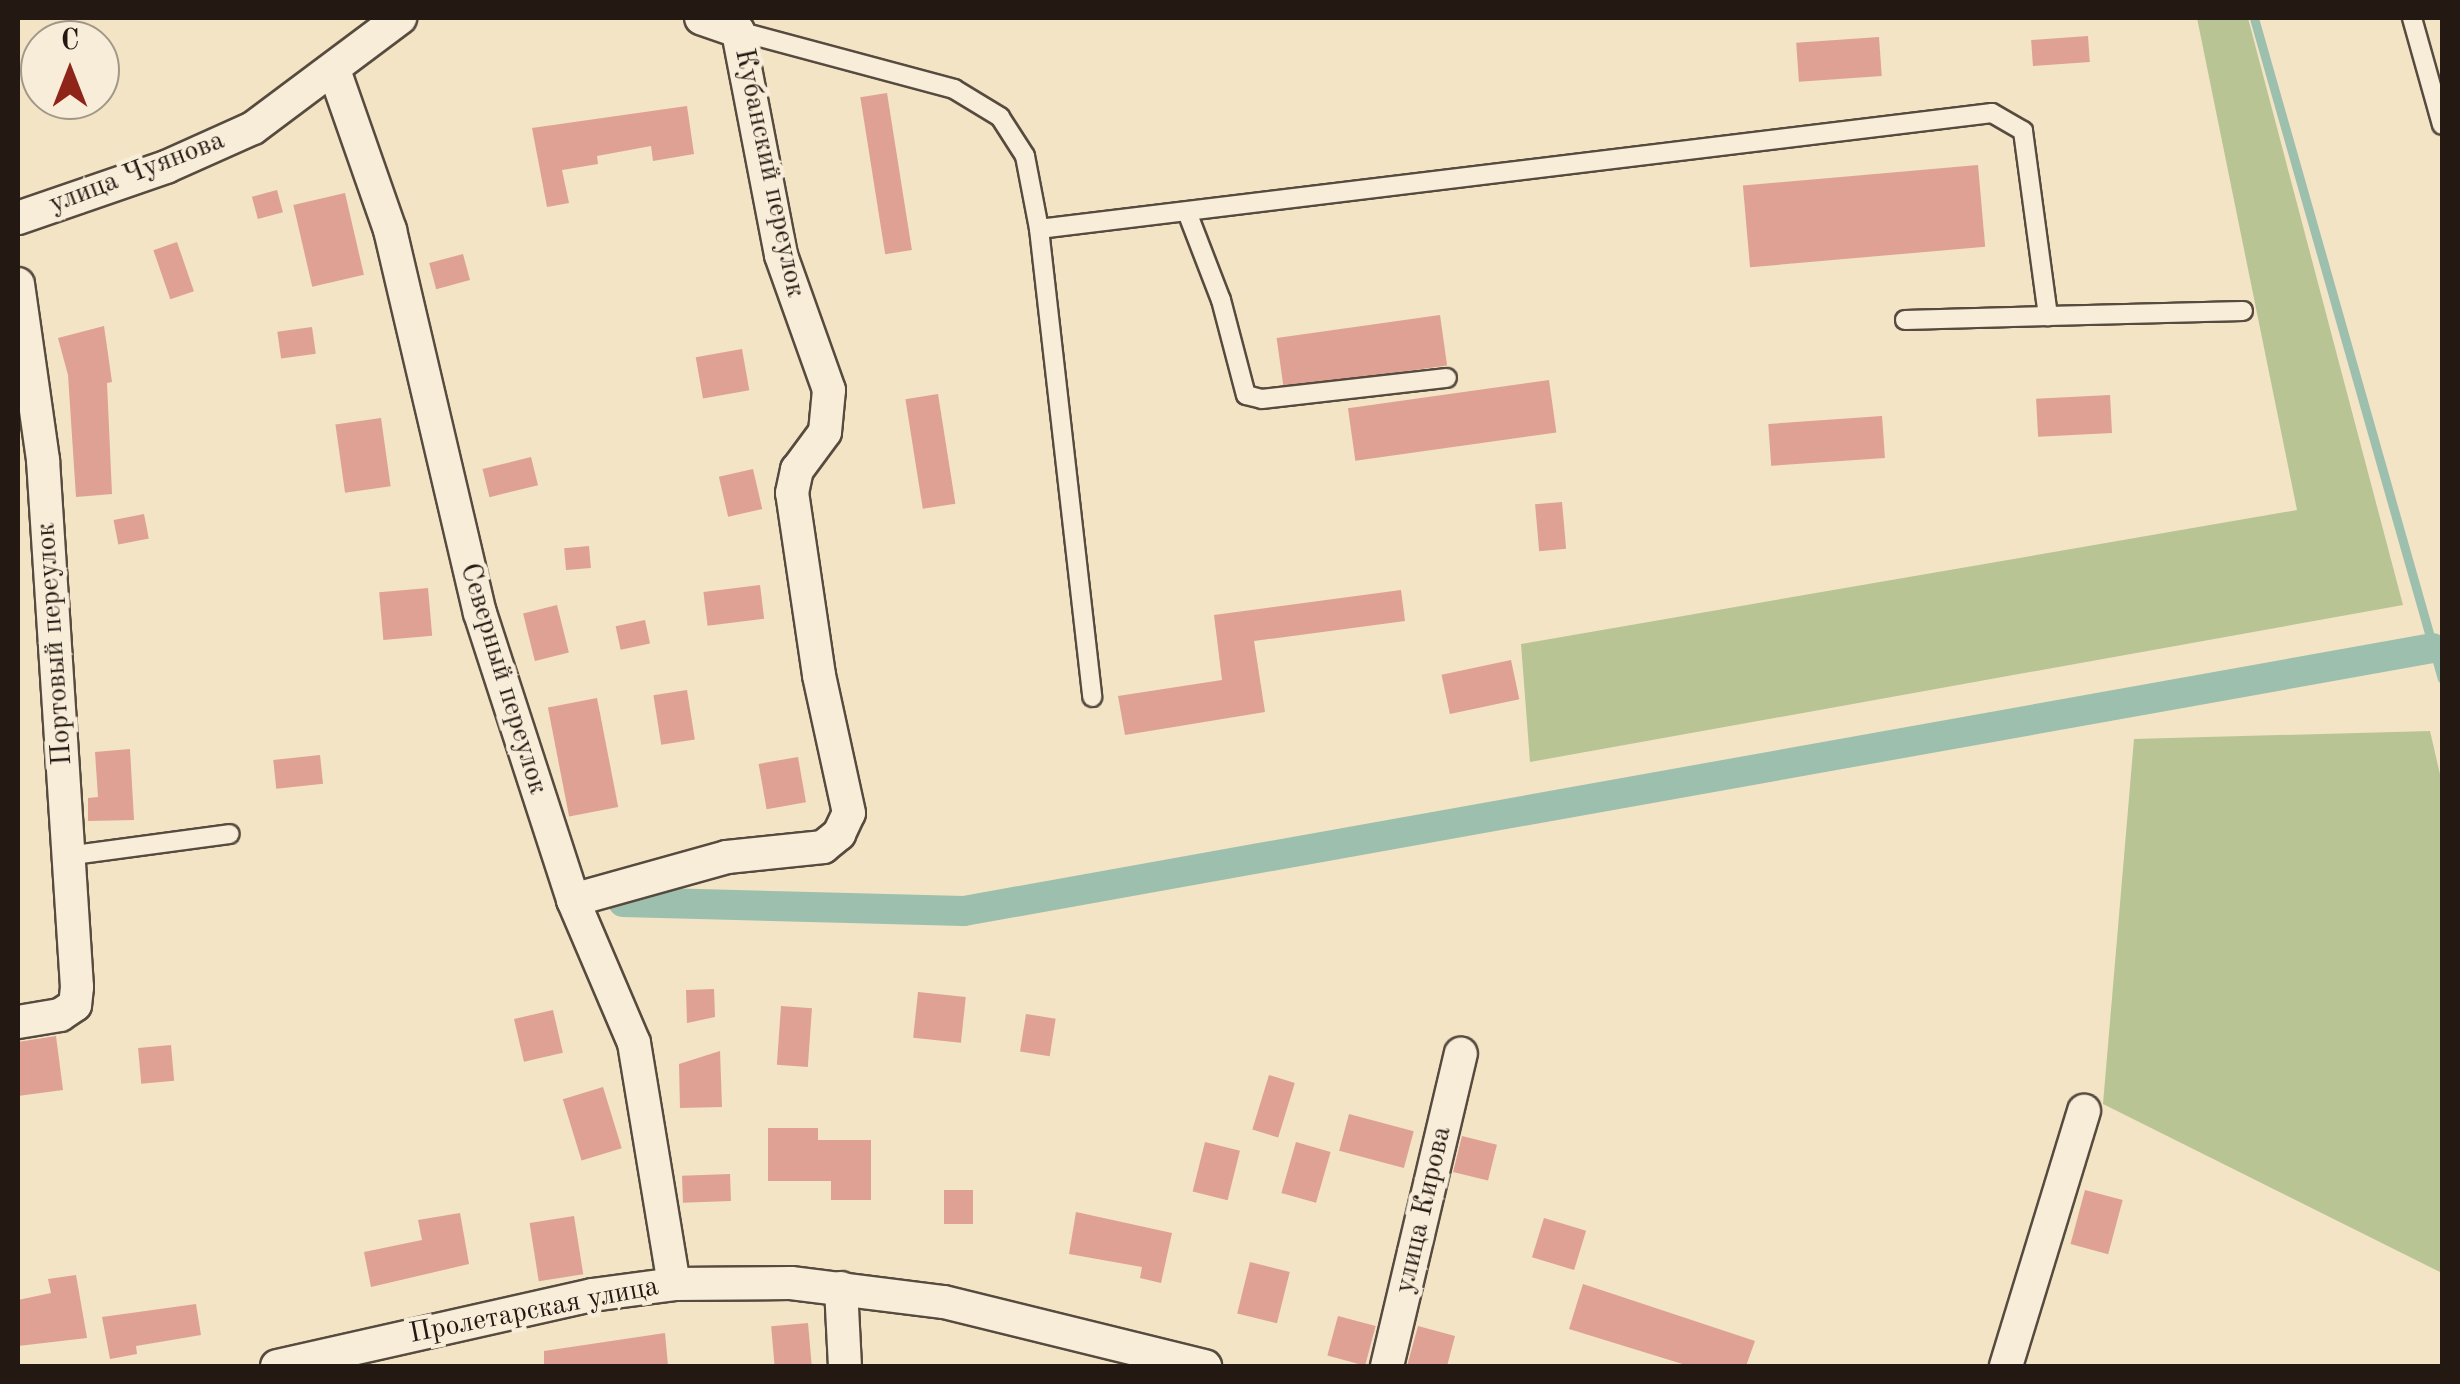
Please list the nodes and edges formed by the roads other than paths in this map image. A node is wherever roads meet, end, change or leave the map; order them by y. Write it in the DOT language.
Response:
graph roads {
  1 [pos="702,18"];
  2 [pos="2412,18"];
  3 [pos="393,20"];
  4 [pos="738,31"];
  5 [pos="334,70"];
  6 [pos="2442,125"];
  7 [pos="1187,212"];
  8 [pos="18,218"];
  9 [pos="1040,230"];
  10 [pos="18,284"];
  11 [pos="2243,311"];
  12 [pos="2048,316"];
  13 [pos="1905,320"];
  14 [pos="1446,378"];
  15 [pos="1092,697"];
  16 [pos="230,834"];
  17 [pos="66,856"];
  18 [pos="573,900"];
  19 [pos="18,1022"];
  20 [pos="1460,1054"];
  21 [pos="2084,1111"];
  22 [pos="674,1284"];
  23 [pos="840,1288"];
  24 [pos="277,1366"];
  25 [pos="844,1366"];
  26 [pos="1205,1366"];
  27 [pos="1387,1366"];
  28 [pos="2006,1366"];
  1 -- 4 [label="street, Кубанский переулок"];
  2 -- 6 [label="lane"];
  3 -- 5 [label="street, улица Чуянова"];
  4 -- 9 [label="lane"];
  4 -- 18 [label="street, Кубанский переулок"];
  5 -- 8 [label="street, улица Чуянова"];
  5 -- 18 [label="street, Северный переулок"];
  7 -- 9 [label="lane"];
  7 -- 12 [label="lane"];
  7 -- 14 [label="lane"];
  9 -- 15 [label="lane"];
  10 -- 17 [label="street, Портовый переулок"];
  11 -- 12 [label="lane"];
  12 -- 13 [label="lane"];
  16 -- 17 [label="lane"];
  17 -- 19 [label="street, Портовый переулок"];
  18 -- 22 [label="street, Северный переулок"];
  20 -- 27 [label="street, улица Кирова"];
  21 -- 28 [label="street"];
  22 -- 23 [label="street, Пролетарская улица"];
  22 -- 24 [label="street, Пролетарская улица"];
  23 -- 25 [label="street"];
  23 -- 26 [label="street, Пролетарская улица"];
}
